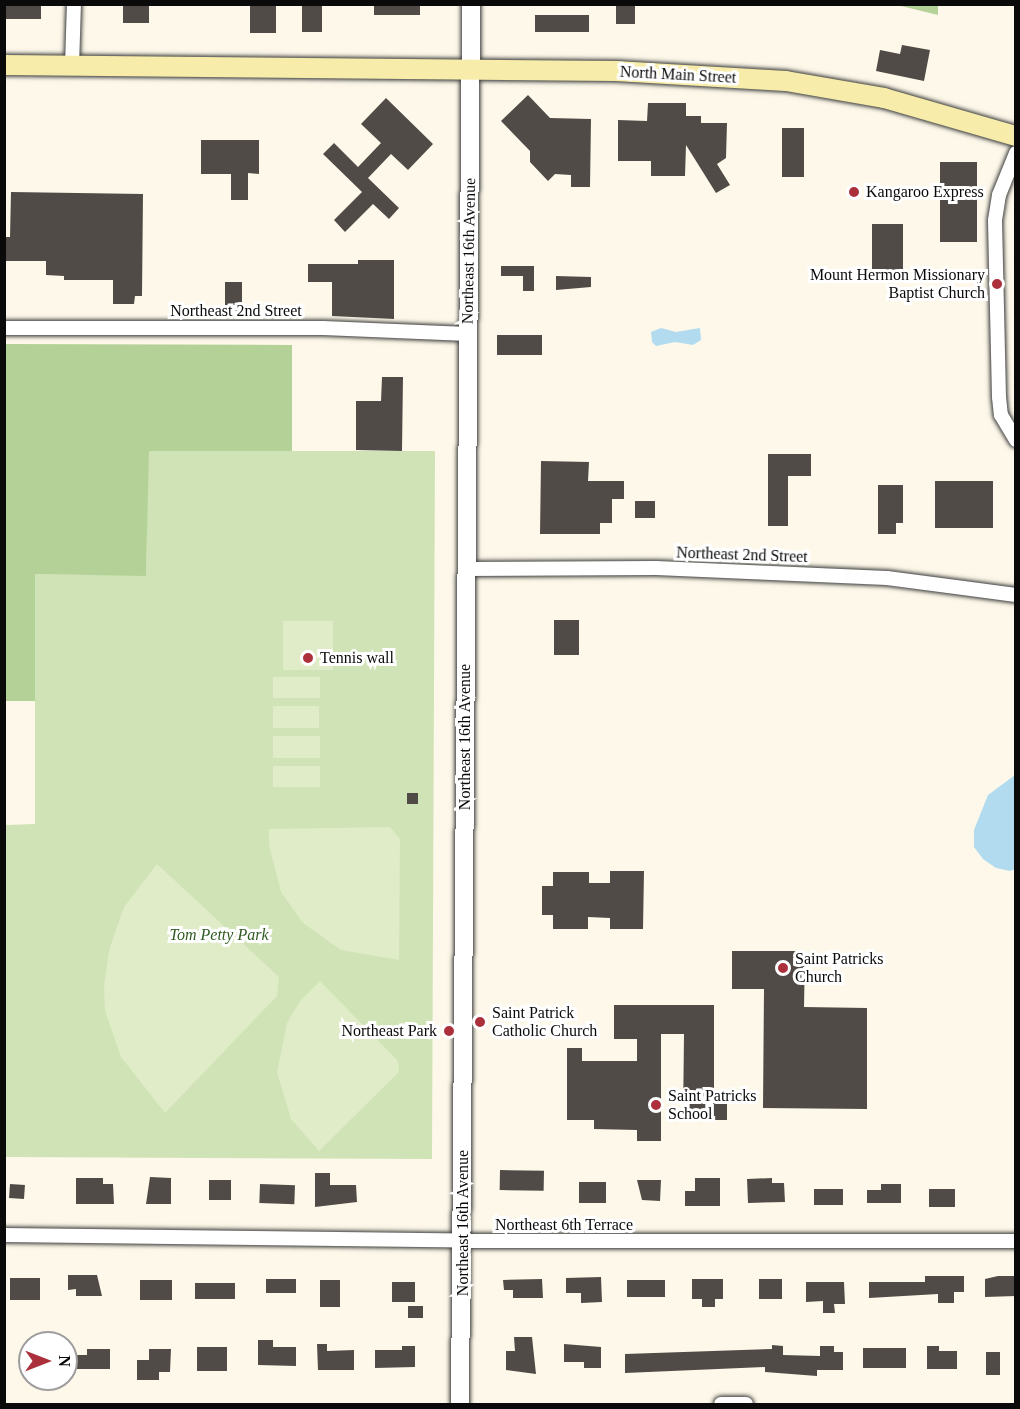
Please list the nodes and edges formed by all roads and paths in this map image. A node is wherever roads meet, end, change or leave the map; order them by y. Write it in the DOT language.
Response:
graph roads {
  1 [pos="74,4"];
  2 [pos="471,4"];
  3 [pos="4,65"];
  4 [pos="72,66"];
  5 [pos="471,70"];
  6 [pos="1016,136"];
  7 [pos="1016,153"];
  8 [pos="4,328"];
  9 [pos="468,334"];
  10 [pos="1016,441"];
  11 [pos="466,569"];
  12 [pos="1016,595"];
  13 [pos="4,1235"];
  14 [pos="1016,1240"];
  15 [pos="463,1241"];
  16 [pos="460,1404"];
  17 [pos="721,1404"];
  18 [pos="746,1404"];
  1 -- 4 [label="street"];
  2 -- 5 [label="street, Northeast 16th Avenue"];
  3 -- 4 [label="main road, North Main Street"];
  4 -- 5 [label="main road, North Main Street"];
  5 -- 6 [label="main road, North Main Street"];
  5 -- 9 [label="street, Northeast 16th Avenue"];
  7 -- 10 [label="street"];
  8 -- 9 [label="street, Northeast 2nd Street"];
  9 -- 11 [label="street, Northeast 16th Avenue"];
  11 -- 12 [label="street, Northeast 2nd Street"];
  11 -- 15 [label="street, Northeast 16th Avenue"];
  13 -- 15 [label="street, Northeast 6th Terrace"];
  14 -- 15 [label="street, Northeast 6th Terrace"];
  15 -- 16 [label="street, Northeast 16th Avenue"];
  17 -- 18 [label="street"];
}
